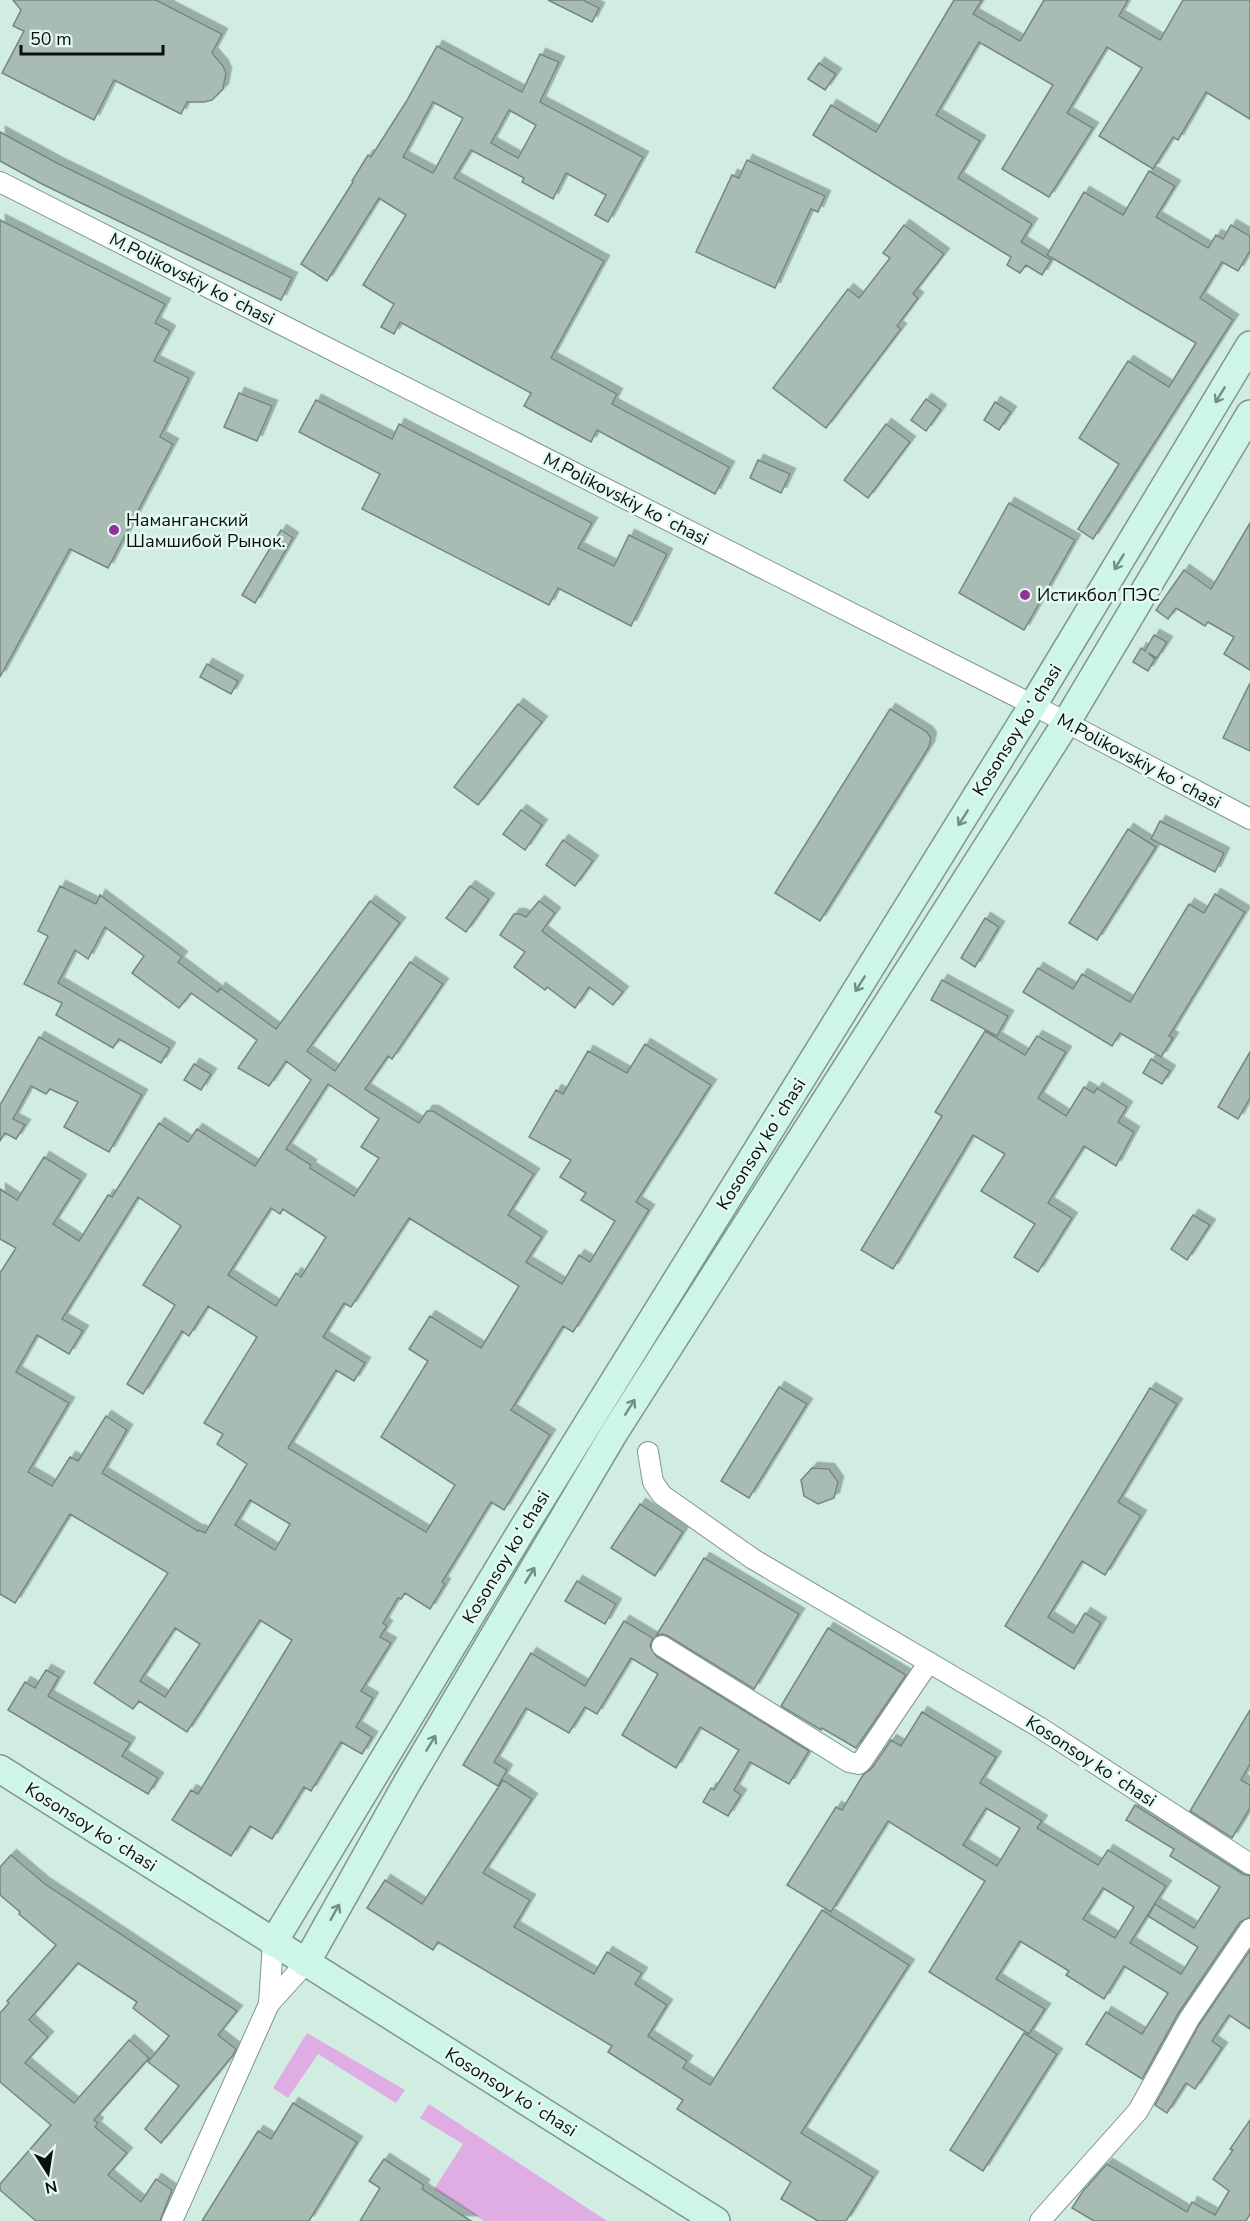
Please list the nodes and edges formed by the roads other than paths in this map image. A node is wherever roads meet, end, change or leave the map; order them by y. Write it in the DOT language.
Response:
graph roads {
  1 [pos="0,182"];
  2 [pos="1250,345"];
  3 [pos="1250,414"];
  4 [pos="1033,705"];
  5 [pos="1066,723"];
  6 [pos="1250,819"];
  7 [pos="648,1452"];
  8 [pos="662,1646"];
  9 [pos="929,1662"];
  10 [pos="0,1769"];
  11 [pos="1250,1864"];
  12 [pos="1250,1929"];
  13 [pos="273,1943"];
  14 [pos="306,1963"];
  15 [pos="269,2004"];
  16 [pos="172,2221"];
  17 [pos="716,2221"];
  18 [pos="1040,2221"];
  1 -- 4 [label="street, M.Polikovskiy koʻchasi"];
  2 -- 4 [label="street, Kosonsoy koʻchasi, one-way"];
  3 -- 5 [label="street, Kosonsoy koʻchasi"];
  4 -- 5 [label="street, M.Polikovskiy koʻchasi"];
  4 -- 13 [label="street, Kosonsoy koʻchasi, one-way"];
  5 -- 6 [label="street, M.Polikovskiy koʻchasi"];
  14 -- 5 [label="street, Kosonsoy koʻchasi, one-way"];
  7 -- 9 [label="street, Kosonsoy koʻchasi"];
  8 -- 9 [label="street"];
  9 -- 11 [label="street, Kosonsoy koʻchasi"];
  10 -- 13 [label="street, Kosonsoy koʻchasi"];
  12 -- 18 [label="street"];
  13 -- 14 [label="street, Kosonsoy koʻchasi"];
  13 -- 15 [label="street"];
  14 -- 15 [label="street"];
  14 -- 17 [label="street, Kosonsoy koʻchasi"];
  15 -- 16 [label="street"];
}
